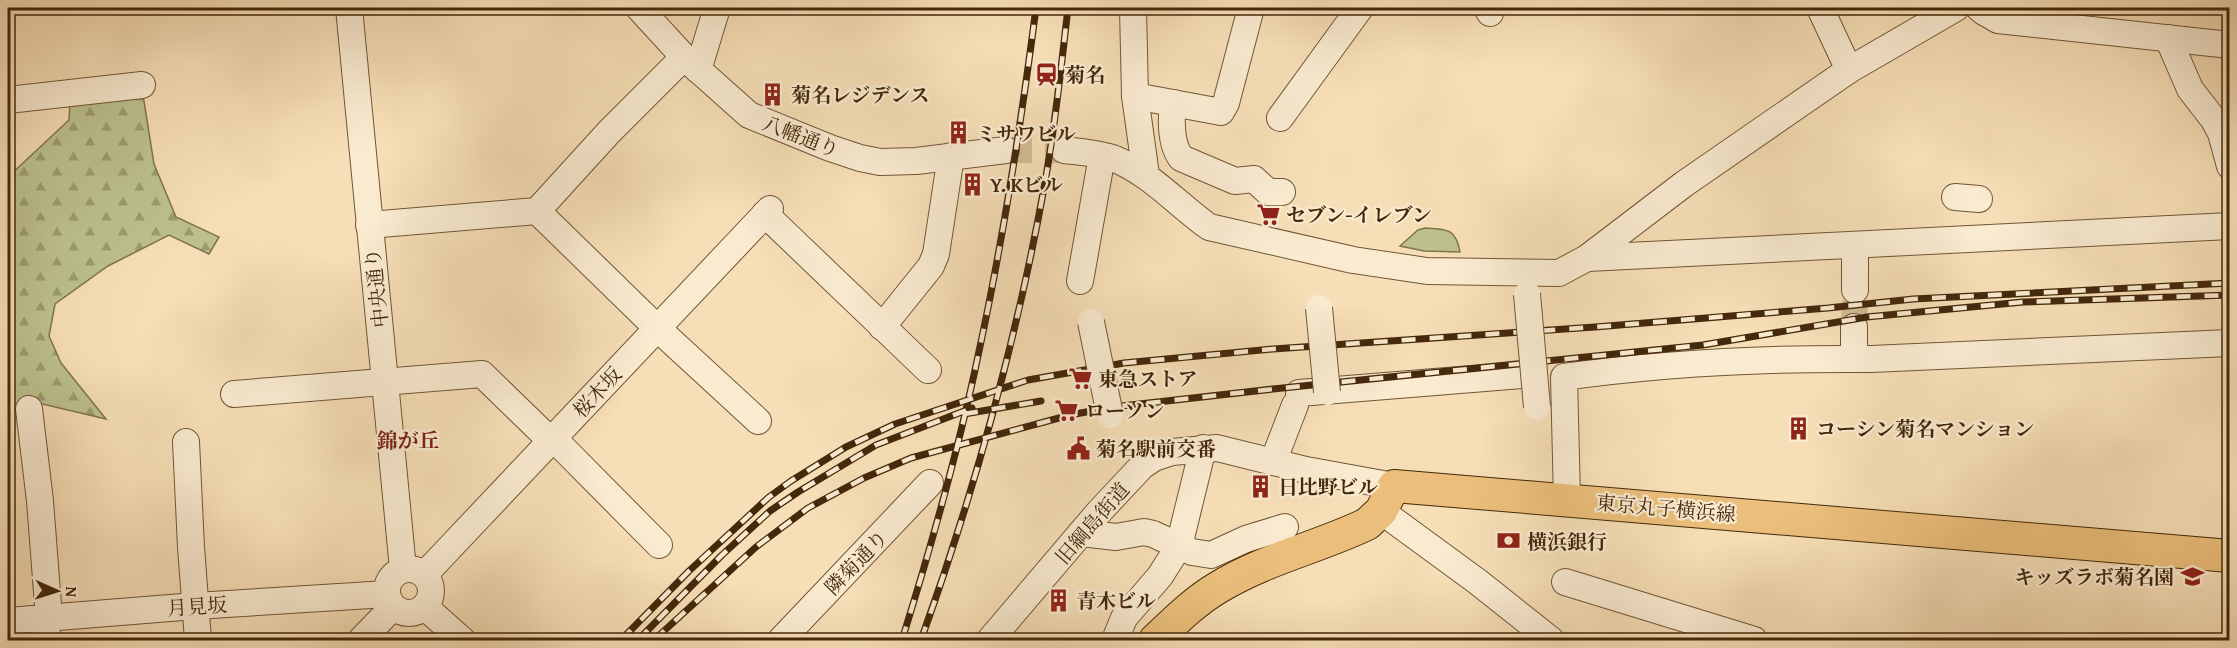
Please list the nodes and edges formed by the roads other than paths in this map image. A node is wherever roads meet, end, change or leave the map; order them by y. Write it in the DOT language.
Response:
graph roads {
  1 [pos="349,8"];
  2 [pos="639,8"];
  3 [pos="717,8"];
  4 [pos="1133,8"];
  5 [pos="1251,8"];
  6 [pos="1360,8"];
  7 [pos="1820,8"];
  8 [pos="1956,8"];
  9 [pos="1979,8"];
  10 [pos="2168,38"];
  11 [pos="2229,45"];
  12 [pos="691,64"];
  13 [pos="1849,70"];
  14 [pos="142,85"];
  15 [pos="1135,96"];
  16 [pos="8,100"];
  17 [pos="1173,103"];
  18 [pos="1280,118"];
  19 [pos="1006,150"];
  20 [pos="1064,150"];
  21 [pos="951,156"];
  22 [pos="1102,156"];
  23 [pos="1181,158"];
  24 [pos="2229,166"];
  25 [pos="1145,172"];
  26 [pos="1282,192"];
  27 [pos="537,211"];
  28 [pos="369,225"];
  29 [pos="2229,226"];
  30 [pos="1855,246"];
  31 [pos="1587,258"];
  32 [pos="1080,280"];
  33 [pos="1855,290"];
  34 [pos="1527,294"];
  35 [pos="1319,308"];
  36 [pos="1091,322"];
  37 [pos="882,327"];
  38 [pos="1854,327"];
  39 [pos="657,328"];
  40 [pos="2229,342"];
  41 [pos="1854,358"];
  42 [pos="928,370"];
  43 [pos="1534,374"];
  44 [pos="385,382"];
  45 [pos="1327,392"];
  46 [pos="234,394"];
  47 [pos="1537,407"];
  48 [pos="29,409"];
  49 [pos="1110,415"];
  50 [pos="758,421"];
  51 [pos="552,439"];
  52 [pos="186,442"];
  53 [pos="1203,448"];
  54 [pos="1273,462"];
  55 [pos="930,483"];
  56 [pos="1387,498"];
  57 [pos="1568,500"];
  58 [pos="1285,527"];
  59 [pos="1082,533"];
  60 [pos="659,545"];
  61 [pos="1179,546"];
  62 [pos="2229,556"];
  63 [pos="414,572"];
  64 [pos="1565,582"];
  65 [pos="390,600"];
  66 [pos="195,606"];
  67 [pos="425,607"];
  68 [pos="8,621"];
  69 [pos="47,629"];
  70 [pos="198,640"];
  71 [pos="361,640"];
  72 [pos="462,640"];
  73 [pos="781,640"];
  74 [pos="990,640"];
  75 [pos="1115,640"];
  76 [pos="1155,640"];
  77 [pos="1551,640"];
  78 [pos="1754,640"];
  1 -- 28 [label="street, 中央通り"];
  2 -- 12 [label="street, 八幡通り"];
  3 -- 12 [label="street"];
  4 -- 15 [label="street"];
  5 -- 17 [label="street"];
  6 -- 18 [label="street"];
  7 -- 13 [label="street"];
  8 -- 13 [label="street"];
  9 -- 10 [label="street"];
  10 -- 11 [label="street"];
  10 -- 24 [label="street"];
  12 -- 21 [label="street, 八幡通り"];
  12 -- 27 [label="street"];
  13 -- 31 [label="street"];
  14 -- 16 [label="street"];
  15 -- 17 [label="street"];
  15 -- 25 [label="street"];
  17 -- 23 [label="street"];
  19 -- 21 [label="street, 八幡通り"];
  20 -- 22 [label="street"];
  21 -- 37 [label="street"];
  22 -- 25 [label="street"];
  22 -- 32 [label="street"];
  23 -- 25 [label="street"];
  23 -- 26 [label="street"];
  25 -- 31 [label="street"];
  27 -- 28 [label="street"];
  27 -- 39 [label="street"];
  28 -- 44 [label="street, 中央通り"];
  29 -- 30 [label="street"];
  30 -- 31 [label="street"];
  30 -- 33 [label="street"];
  34 -- 43 [label="street, bridge"];
  35 -- 45 [label="street, bridge"];
  36 -- 49 [label="street, bridge"];
  37 -- 39 [label="street, 桜木坂"];
  37 -- 42 [label="street"];
  38 -- 41 [label="street"];
  39 -- 50 [label="street"];
  39 -- 51 [label="street, 桜木坂"];
  40 -- 41 [label="street"];
  41 -- 57 [label="street"];
  43 -- 45 [label="street"];
  43 -- 47 [label="street, bridge"];
  44 -- 46 [label="street"];
  44 -- 51 [label="street"];
  44 -- 63 [label="street, 中央通り"];
  45 -- 54 [label="street"];
  48 -- 69 [label="street"];
  51 -- 60 [label="street"];
  51 -- 63 [label="street, 桜木坂"];
  52 -- 66 [label="street"];
  53 -- 54 [label="street, 旧綱島街道"];
  53 -- 59 [label="street, 旧綱島街道"];
  53 -- 61 [label="street"];
  54 -- 56 [label="street, 旧綱島街道"];
  55 -- 73 [label="street, 隣菊通り"];
  56 -- 57 [label="main road, 東京丸子横浜線"];
  56 -- 76 [label="main road"];
  56 -- 77 [label="street"];
  57 -- 62 [label="main road, 東京丸子横浜線"];
  58 -- 61 [label="street"];
  59 -- 61 [label="street"];
  59 -- 74 [label="street, 旧綱島街道"];
  61 -- 75 [label="street"];
  63 -- 65 [label="street"];
  63 -- 67 [label="street"];
  64 -- 78 [label="street"];
  65 -- 66 [label="street, 月見坂"];
  65 -- 67 [label="street"];
  65 -- 71 [label="street"];
  66 -- 69 [label="street, 月見坂"];
  66 -- 70 [label="street"];
  67 -- 72 [label="street"];
  68 -- 69 [label="street, 月見坂"];
}
